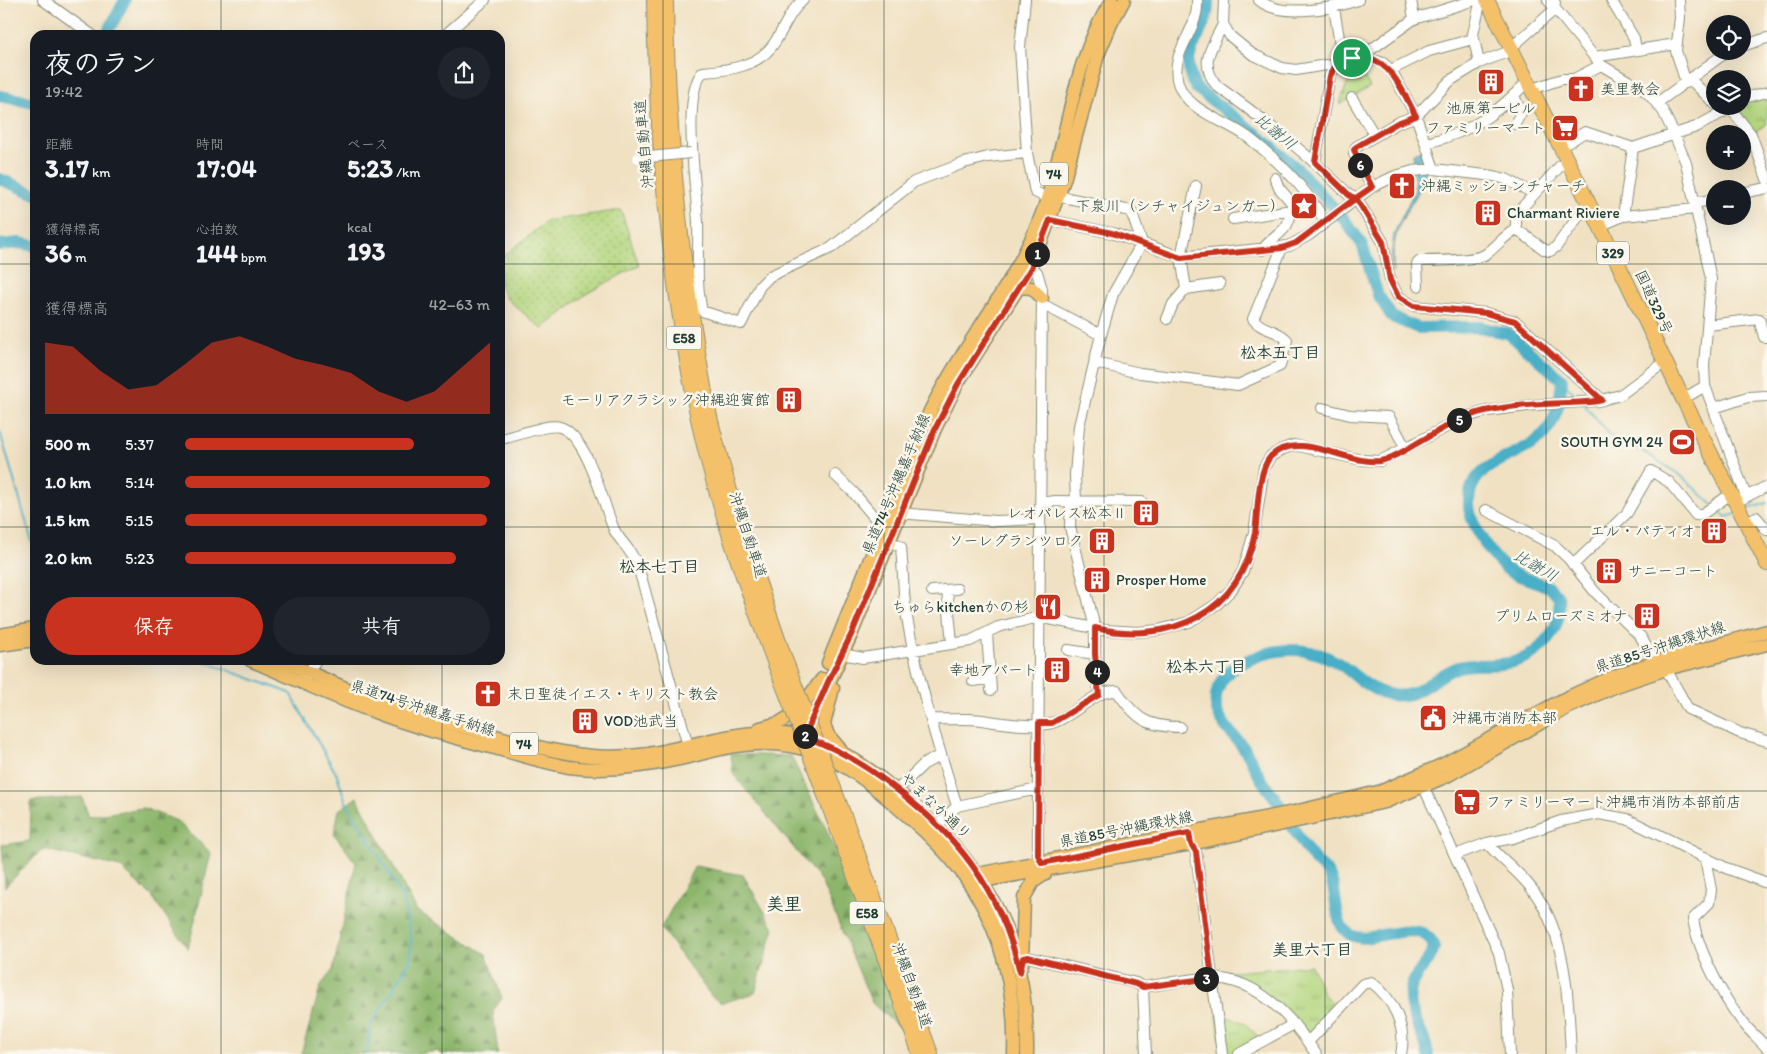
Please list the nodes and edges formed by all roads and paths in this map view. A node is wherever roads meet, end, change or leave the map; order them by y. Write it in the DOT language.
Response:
graph roads {
  1 [pos="43,0"];
  2 [pos="485,0"];
  3 [pos="654,0"];
  4 [pos="666,0"];
  5 [pos="803,0"];
  6 [pos="1024,0"];
  7 [pos="1112,0"];
  8 [pos="1124,0"];
  9 [pos="1197,0"];
  10 [pos="1224,0"];
  11 [pos="1259,0"];
  12 [pos="1358,0"];
  13 [pos="1412,0"];
  14 [pos="1475,0"];
  15 [pos="1487,0"];
  16 [pos="1611,0"];
  17 [pos="1679,0"];
  18 [pos="1553,2"];
  19 [pos="1334,8"];
  20 [pos="1414,19"];
  21 [pos="1222,24"];
  22 [pos="85,30"];
  23 [pos="450,30"];
  24 [pos="1767,38"];
  25 [pos="1473,39"];
  26 [pos="1751,43"];
  27 [pos="1676,44"];
  28 [pos="1511,46"];
  29 [pos="1636,50"];
  30 [pos="1362,56"];
  31 [pos="1716,60"];
  32 [pos="1597,61"];
  33 [pos="1479,63"];
  34 [pos="1339,64"];
  35 [pos="1391,70"];
  36 [pos="1688,82"];
  37 [pos="1530,85"];
  38 [pos="1767,92"];
  39 [pos="1514,95"];
  40 [pos="1706,95"];
  41 [pos="1751,96"];
  42 [pos="1352,98"];
  43 [pos="1657,103"];
  44 [pos="1715,115"];
  45 [pos="1731,115"];
  46 [pos="1416,116"];
  47 [pos="1515,124"];
  48 [pos="1674,134"];
  49 [pos="1375,136"];
  50 [pos="1427,143"];
  51 [pos="1561,147"];
  52 [pos="1633,148"];
  53 [pos="691,153"];
  54 [pos="1028,153"];
  55 [pos="638,158"];
  56 [pos="1568,161"];
  57 [pos="1315,162"];
  58 [pos="1434,169"];
  59 [pos="1275,178"];
  60 [pos="1767,179"];
  61 [pos="1196,186"];
  62 [pos="1372,187"];
  63 [pos="1767,188"];
  64 [pos="1751,191"];
  65 [pos="1533,193"];
  66 [pos="1053,197"];
  67 [pos="1355,199"];
  68 [pos="1706,202"];
  69 [pos="1590,206"];
  70 [pos="1695,206"];
  71 [pos="1292,210"];
  72 [pos="1623,216"];
  73 [pos="1233,219"];
  74 [pos="1050,220"];
  75 [pos="1327,220"];
  76 [pos="1600,226"];
  77 [pos="1516,229"];
  78 [pos="1142,243"];
  79 [pos="1282,248"];
  80 [pos="1262,250"];
  81 [pos="1181,258"];
  82 [pos="1025,265"];
  83 [pos="1220,284"];
  84 [pos="1418,286"];
  85 [pos="1020,287"];
  86 [pos="1186,288"];
  87 [pos="1042,301"];
  88 [pos="1167,320"];
  89 [pos="1708,325"];
  90 [pos="1102,335"];
  91 [pos="1764,337"];
  92 [pos="1665,362"];
  93 [pos="1095,363"];
  94 [pos="1705,386"];
  95 [pos="1767,396"];
  96 [pos="1683,399"];
  97 [pos="1600,401"];
  98 [pos="1322,408"];
  99 [pos="1714,408"];
  100 [pos="505,438"];
  101 [pos="1406,450"];
  102 [pos="835,476"];
  103 [pos="1767,486"];
  104 [pos="1074,502"];
  105 [pos="1142,502"];
  106 [pos="1042,503"];
  107 [pos="1486,510"];
  108 [pos="899,512"];
  109 [pos="1749,513"];
  110 [pos="1040,519"];
  111 [pos="886,520"];
  112 [pos="890,540"];
  113 [pos="1765,556"];
  114 [pos="1573,565"];
  115 [pos="932,591"];
  116 [pos="1039,617"];
  117 [pos="1095,628"];
  118 [pos="30,630"];
  119 [pos="1767,631"];
  120 [pos="987,634"];
  121 [pos="0,635"];
  122 [pos="30,641"];
  123 [pos="952,643"];
  124 [pos="1767,644"];
  125 [pos="0,645"];
  126 [pos="914,650"];
  127 [pos="1068,650"];
  128 [pos="844,654"];
  129 [pos="1095,654"];
  130 [pos="780,661"];
  131 [pos="266,665"];
  132 [pos="288,665"];
  133 [pos="313,665"];
  134 [pos="1660,666"];
  135 [pos="306,677"];
  136 [pos="822,678"];
  137 [pos="973,681"];
  138 [pos="1099,695"];
  139 [pos="932,719"];
  140 [pos="1039,723"];
  141 [pos="1180,726"];
  142 [pos="748,733"];
  143 [pos="801,740"];
  144 [pos="1767,741"];
  145 [pos="689,751"];
  146 [pos="841,751"];
  147 [pos="941,755"];
  148 [pos="822,772"];
  149 [pos="1421,782"];
  150 [pos="1038,789"];
  151 [pos="897,790"];
  152 [pos="957,806"];
  153 [pos="937,826"];
  154 [pos="1190,838"];
  155 [pos="1487,843"];
  156 [pos="1454,855"];
  157 [pos="1705,857"];
  158 [pos="1047,866"];
  159 [pos="977,880"];
  160 [pos="1767,882"];
  161 [pos="1023,958"];
  162 [pos="1020,972"];
  163 [pos="1212,978"];
  164 [pos="1143,987"];
  165 [pos="1294,1024"];
  166 [pos="1308,1042"];
  167 [pos="1767,1048"];
  168 [pos="920,1054"];
  169 [pos="930,1054"];
  170 [pos="1014,1054"];
  171 [pos="1027,1054"];
  172 [pos="1146,1054"];
  173 [pos="1222,1054"];
  174 [pos="1240,1054"];
  175 [pos="1316,1054"];
  176 [pos="1401,1054"];
  177 [pos="1510,1054"];
  178 [pos="1571,1054"];
  1 -- 22 [label="street"];
  2 -- 23 [label="street"];
  3 -- 130 [label="highway, 沖縄自動車道 / E58"];
  4 -- 130 [label="highway, 沖縄自動車道 / E58"];
  5 -- 53 [label="street"];
  6 -- 54 [label="street"];
  7 -- 66 [label="main road, 県道74号沖縄嘉手納線 / 74"];
  8 -- 66 [label="main road, 県道74号沖縄嘉手納線 / 74"];
  9 -- 75 [label="street"];
  10 -- 21 [label="street"];
  11 -- 19 [label="street"];
  12 -- 19 [label="street"];
  13 -- 20 [label="street"];
  14 -- 20 [label="street"];
  15 -- 25 [label="street"];
  15 -- 28 [label="highway, 国道329号 / 329"];
  16 -- 29 [label="street"];
  17 -- 27 [label="street"];
  18 -- 28 [label="street"];
  18 -- 32 [label="street"];
  19 -- 34 [label="street"];
  20 -- 30 [label="street"];
  21 -- 34 [label="street"];
  21 -- 57 [label="street"];
  24 -- 26 [label="street"];
  25 -- 33 [label="street"];
  25 -- 35 [label="street"];
  27 -- 29 [label="street"];
  27 -- 36 [label="street"];
  28 -- 33 [label="street"];
  28 -- 37 [label="highway, 国道329号 / 329"];
  29 -- 32 [label="street"];
  30 -- 34 [label="street"];
  30 -- 35 [label="street"];
  31 -- 36 [label="street"];
  32 -- 37 [label="street"];
  32 -- 43 [label="street"];
  33 -- 46 [label="street"];
  34 -- 57 [label="street"];
  35 -- 46 [label="street"];
  36 -- 40 [label="street"];
  36 -- 43 [label="street"];
  37 -- 39 [label="street"];
  37 -- 51 [label="highway, 国道329号 / 329"];
  38 -- 41 [label="street"];
  39 -- 47 [label="street"];
  39 -- 50 [label="street"];
  42 -- 49 [label="street"];
  43 -- 48 [label="street"];
  44 -- 48 [label="street"];
  45 -- 60 [label="street"];
  46 -- 49 [label="street"];
  46 -- 50 [label="street"];
  48 -- 52 [label="street"];
  48 -- 70 [label="street"];
  49 -- 62 [label="street"];
  50 -- 58 [label="street"];
  51 -- 52 [label="street"];
  51 -- 56 [label="highway, 国道329号 / 329"];
  52 -- 72 [label="street"];
  53 -- 54 [label="street"];
  53 -- 55 [label="street, bridge"];
  54 -- 66 [label="street"];
  56 -- 65 [label="street"];
  56 -- 69 [label="highway, 国道329号 / 329"];
  57 -- 67 [label="street"];
  58 -- 62 [label="street"];
  58 -- 65 [label="street"];
  59 -- 71 [label="street"];
  61 -- 81 [label="street"];
  62 -- 67 [label="street"];
  63 -- 64 [label="street"];
  65 -- 77 [label="street"];
  66 -- 74 [label="main road, 県道74号沖縄嘉手納線 / 74"];
  66 -- 78 [label="street"];
  66 -- 82 [label="main road, 県道74号沖縄嘉手納線 / 74"];
  67 -- 75 [label="street"];
  67 -- 97 [label="street"];
  68 -- 70 [label="street"];
  69 -- 76 [label="highway, 国道329号 / 329"];
  69 -- 77 [label="street"];
  70 -- 72 [label="street"];
  70 -- 89 [label="street"];
  71 -- 73 [label="street"];
  71 -- 80 [label="street"];
  72 -- 76 [label="street"];
  74 -- 78 [label="street"];
  74 -- 82 [label="main road, 県道74号沖縄嘉手納線 / 74"];
  75 -- 79 [label="street"];
  76 -- 92 [label="highway, 国道329号 / 329"];
  77 -- 84 [label="street"];
  78 -- 81 [label="street"];
  78 -- 90 [label="street"];
  79 -- 80 [label="street"];
  79 -- 93 [label="street"];
  80 -- 81 [label="street"];
  81 -- 86 [label="street"];
  82 -- 85 [label="main road, 県道74号沖縄嘉手納線 / 74"];
  82 -- 87 [label="street"];
  82 -- 111 [label="main road, 県道74号沖縄嘉手納線 / 74"];
  83 -- 86 [label="street"];
  85 -- 87 [label="main road"];
  85 -- 108 [label="main road, 県道74号沖縄嘉手納線 / 74"];
  86 -- 88 [label="street"];
  87 -- 90 [label="street"];
  87 -- 106 [label="street"];
  89 -- 91 [label="street"];
  89 -- 94 [label="street"];
  90 -- 93 [label="street"];
  92 -- 96 [label="highway, 国道329号 / 329"];
  92 -- 97 [label="street"];
  93 -- 104 [label="street"];
  94 -- 96 [label="street"];
  94 -- 99 [label="street"];
  95 -- 99 [label="street"];
  96 -- 109 [label="highway, 国道329号 / 329"];
  97 -- 101 [label="street"];
  98 -- 101 [label="street"];
  99 -- 109 [label="street"];
  100 -- 145 [label="street"];
  101 -- 117 [label="street"];
  102 -- 111 [label="street"];
  103 -- 109 [label="street"];
  104 -- 105 [label="street"];
  104 -- 106 [label="street"];
  104 -- 117 [label="street"];
  106 -- 110 [label="street"];
  107 -- 114 [label="street"];
  108 -- 110 [label="street"];
  108 -- 111 [label="street"];
  108 -- 112 [label="main road, 県道74号沖縄嘉手納線 / 74"];
  109 -- 113 [label="highway, 国道329号 / 329"];
  109 -- 114 [label="street"];
  110 -- 116 [label="street"];
  111 -- 136 [label="main road, 県道74号沖縄嘉手納線 / 74"];
  112 -- 126 [label="street"];
  112 -- 128 [label="main road, 県道74号沖縄嘉手納線 / 74"];
  114 -- 134 [label="street"];
  115 -- 123 [label="street"];
  116 -- 117 [label="street"];
  116 -- 120 [label="street"];
  116 -- 140 [label="street"];
  117 -- 129 [label="street"];
  118 -- 121 [label="main road"];
  119 -- 134 [label="main road, 県道85号沖縄環状線"];
  120 -- 123 [label="street"];
  120 -- 137 [label="street"];
  122 -- 125 [label="main road"];
  123 -- 126 [label="street"];
  124 -- 134 [label="main road, 県道85号沖縄環状線"];
  126 -- 128 [label="street"];
  126 -- 139 [label="street"];
  127 -- 129 [label="street"];
  128 -- 143 [label="main road, 県道74号沖縄嘉手納線 / 74"];
  128 -- 146 [label="main road"];
  129 -- 138 [label="street"];
  130 -- 148 [label="highway, 沖縄自動車道 / E58, bridge"];
  131 -- 135 [label="main road, 県道74号沖縄嘉手納線 / 74"];
  132 -- 135 [label="main road, 県道74号沖縄嘉手納線 / 74"];
  133 -- 135 [label="street"];
  134 -- 144 [label="street"];
  134 -- 149 [label="main road, 県道85号沖縄環状線"];
  135 -- 145 [label="main road, 県道74号沖縄嘉手納線 / 74"];
  136 -- 142 [label="main road"];
  136 -- 143 [label="main road, 県道74号沖縄嘉手納線 / 74"];
  138 -- 140 [label="street"];
  138 -- 141 [label="street"];
  139 -- 140 [label="street"];
  139 -- 147 [label="street"];
  140 -- 150 [label="street"];
  142 -- 143 [label="main road, 県道74号沖縄嘉手納線 / 74"];
  142 -- 145 [label="main road, 県道74号沖縄嘉手納線 / 74"];
  143 -- 145 [label="main road, 県道74号沖縄嘉手納線 / 74"];
  143 -- 146 [label="main road, やまなか通り"];
  143 -- 159 [label="main road, やまなか通り"];
  146 -- 151 [label="main road, やまなか通り"];
  147 -- 151 [label="street"];
  147 -- 152 [label="street"];
  148 -- 168 [label="highway, 沖縄自動車道 / E58"];
  148 -- 169 [label="highway, 沖縄自動車道 / E58"];
  149 -- 154 [label="main road, 県道85号沖縄環状線"];
  149 -- 156 [label="street"];
  150 -- 152 [label="street"];
  150 -- 158 [label="street"];
  151 -- 153 [label="main road, やまなか通り"];
  152 -- 153 [label="street"];
  153 -- 159 [label="main road, やまなか通り"];
  154 -- 158 [label="main road, 県道85号沖縄環状線"];
  154 -- 163 [label="street"];
  155 -- 156 [label="street"];
  155 -- 157 [label="street"];
  155 -- 178 [label="street"];
  156 -- 177 [label="street"];
  157 -- 160 [label="street"];
  157 -- 167 [label="street"];
  158 -- 159 [label="main road, 県道85号沖縄環状線"];
  158 -- 161 [label="main road"];
  159 -- 162 [label="main road, やまなか通り"];
  159 -- 170 [label="main road, やまなか通り"];
  161 -- 162 [label="main road"];
  161 -- 164 [label="street"];
  162 -- 171 [label="main road, やまなか通り"];
  163 -- 164 [label="street"];
  163 -- 165 [label="street"];
  163 -- 173 [label="street"];
  164 -- 172 [label="street"];
  165 -- 166 [label="street"];
  165 -- 174 [label="street"];
  166 -- 175 [label="street"];
  166 -- 176 [label="street"];
}
